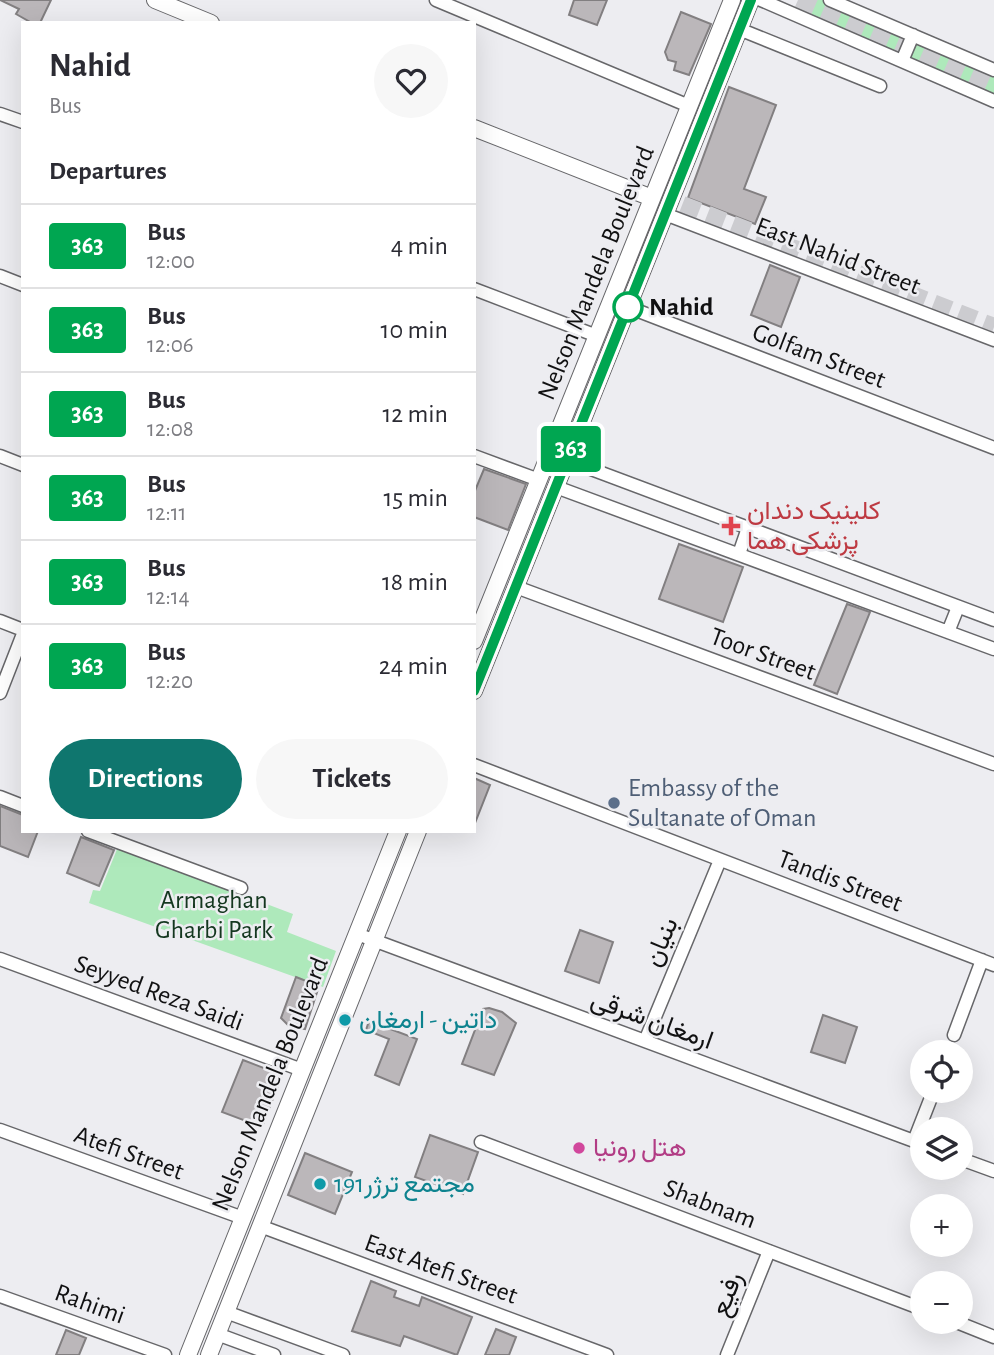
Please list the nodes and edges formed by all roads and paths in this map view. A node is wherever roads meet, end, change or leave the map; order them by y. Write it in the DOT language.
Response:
graph roads {
  1 [pos="155,0"];
  2 [pos="436,0"];
  3 [pos="732,0"];
  4 [pos="751,0"];
  5 [pos="761,0"];
  6 [pos="830,0"];
  7 [pos="206,21"];
  8 [pos="739,29"];
  9 [pos="913,35"];
  10 [pos="902,61"];
  11 [pos="994,70"];
  12 [pos="880,86"];
  13 [pos="994,100"];
  14 [pos="689,106"];
  15 [pos="0,114"];
  16 [pos="21,121"];
  17 [pos="476,129"];
  18 [pos="652,198"];
  19 [pos="665,214"];
  20 [pos="0,276"];
  21 [pos="21,284"];
  22 [pos="476,290"];
  23 [pos="628,307"];
  24 [pos="597,336"];
  25 [pos="994,340"];
  26 [pos="994,448"];
  27 [pos="0,456"];
  28 [pos="476,457"];
  29 [pos="567,460"];
  30 [pos="21,464"];
  31 [pos="539,480"];
  32 [pos="556,487"];
  33 [pos="748,528"];
  34 [pos="739,554"];
  35 [pos="516,587"];
  36 [pos="958,607"];
  37 [pos="994,620"];
  38 [pos="0,621"];
  39 [pos="21,631"];
  40 [pos="948,632"];
  41 [pos="476,636"];
  42 [pos="21,637"];
  43 [pos="994,649"];
  44 [pos="476,686"];
  45 [pos="0,693"];
  46 [pos="994,764"];
  47 [pos="476,766"];
  48 [pos="0,797"];
  49 [pos="21,805"];
  50 [pos="93,833"];
  51 [pos="397,833"];
  52 [pos="417,833"];
  53 [pos="720,860"];
  54 [pos="241,888"];
  55 [pos="357,933"];
  56 [pos="375,940"];
  57 [pos="0,959"];
  58 [pos="988,962"];
  59 [pos="954,1035"];
  60 [pos="645,1041"];
  61 [pos="302,1070"];
  62 [pos="0,1130"];
  63 [pos="910,1140"];
  64 [pos="481,1142"];
  65 [pos="973,1163"];
  66 [pos="994,1171"];
  67 [pos="243,1218"];
  68 [pos="260,1226"];
  69 [pos="769,1251"];
  70 [pos="0,1296"];
  71 [pos="910,1304"];
  72 [pos="226,1311"];
  73 [pos="973,1329"];
  74 [pos="217,1334"];
  75 [pos="994,1337"];
  76 [pos="166,1355"];
  77 [pos="188,1355"];
  78 [pos="209,1355"];
  79 [pos="274,1355"];
  80 [pos="343,1355"];
  81 [pos="607,1355"];
  82 [pos="727,1355"];
  1 -- 7 [label="main road"];
  2 -- 14 [label="street"];
  3 -- 14 [label="main road, Nelson Mandela Boulevard"];
  4 -- 8 [label="main road, Nelson Mandela Boulevard"];
  5 -- 10 [label="street"];
  6 -- 9 [label="street"];
  8 -- 12 [label="street"];
  8 -- 19 [label="main road, Nelson Mandela Boulevard"];
  9 -- 10 [label="street"];
  9 -- 11 [label="street"];
  10 -- 13 [label="street"];
  14 -- 18 [label="main road, Nelson Mandela Boulevard"];
  15 -- 16 [label="street"];
  17 -- 18 [label="main road"];
  18 -- 24 [label="main road, Nelson Mandela Boulevard"];
  19 -- 23 [label="main road, Nelson Mandela Boulevard"];
  19 -- 25 [label="street, East Nahid Street"];
  20 -- 21 [label="street"];
  22 -- 24 [label="street"];
  23 -- 26 [label="street, Golfam Street"];
  23 -- 29 [label="main road, Nelson Mandela Boulevard"];
  24 -- 31 [label="main road, Nelson Mandela Boulevard"];
  27 -- 30 [label="street"];
  28 -- 31 [label="street"];
  29 -- 32 [label="main road, Nelson Mandela Boulevard"];
  29 -- 33 [label="street"];
  31 -- 41 [label="main road, Nelson Mandela Boulevard"];
  32 -- 34 [label="street"];
  32 -- 35 [label="main road, Nelson Mandela Boulevard"];
  33 -- 34 [label="street"];
  33 -- 36 [label="street"];
  34 -- 40 [label="street"];
  35 -- 44 [label="main road, Nelson Mandela Boulevard"];
  35 -- 46 [label="street, Toor Street"];
  36 -- 37 [label="street"];
  36 -- 40 [label="street"];
  38 -- 39 [label="street"];
  40 -- 43 [label="street"];
  42 -- 45 [label="street"];
  47 -- 53 [label="street, Tandis Street"];
  48 -- 49 [label="street"];
  50 -- 54 [label="street"];
  51 -- 55 [label="main road, Nelson Mandela Boulevard"];
  52 -- 56 [label="main road, Nelson Mandela Boulevard"];
  53 -- 58 [label="street, Tandis Street"];
  53 -- 60 [label="street, بنیان"];
  55 -- 56 [label="street, ارمغان شرقی"];
  55 -- 61 [label="main road, Nelson Mandela Boulevard"];
  56 -- 60 [label="street, ارمغان شرقی"];
  56 -- 68 [label="main road, Nelson Mandela Boulevard"];
  57 -- 61 [label="street, Seyyed Reza Saidi"];
  58 -- 59 [label="street"];
  60 -- 63 [label="street, ارمغان شرقی"];
  61 -- 67 [label="main road, Nelson Mandela Boulevard"];
  62 -- 67 [label="street, Atefi Street"];
  64 -- 69 [label="street, Shabnam"];
  65 -- 66 [label="street"];
  67 -- 77 [label="main road, Nelson Mandela Boulevard"];
  68 -- 72 [label="main road, Nelson Mandela Boulevard"];
  68 -- 81 [label="street, East Atefi Street"];
  69 -- 71 [label="street, Shabnam"];
  69 -- 82 [label="street, رفیع"];
  70 -- 76 [label="street, Rahimi"];
  72 -- 74 [label="main road, Nelson Mandela Boulevard"];
  72 -- 80 [label="street"];
  73 -- 75 [label="street"];
  74 -- 78 [label="main road, Nelson Mandela Boulevard"];
  74 -- 79 [label="street"];
}
